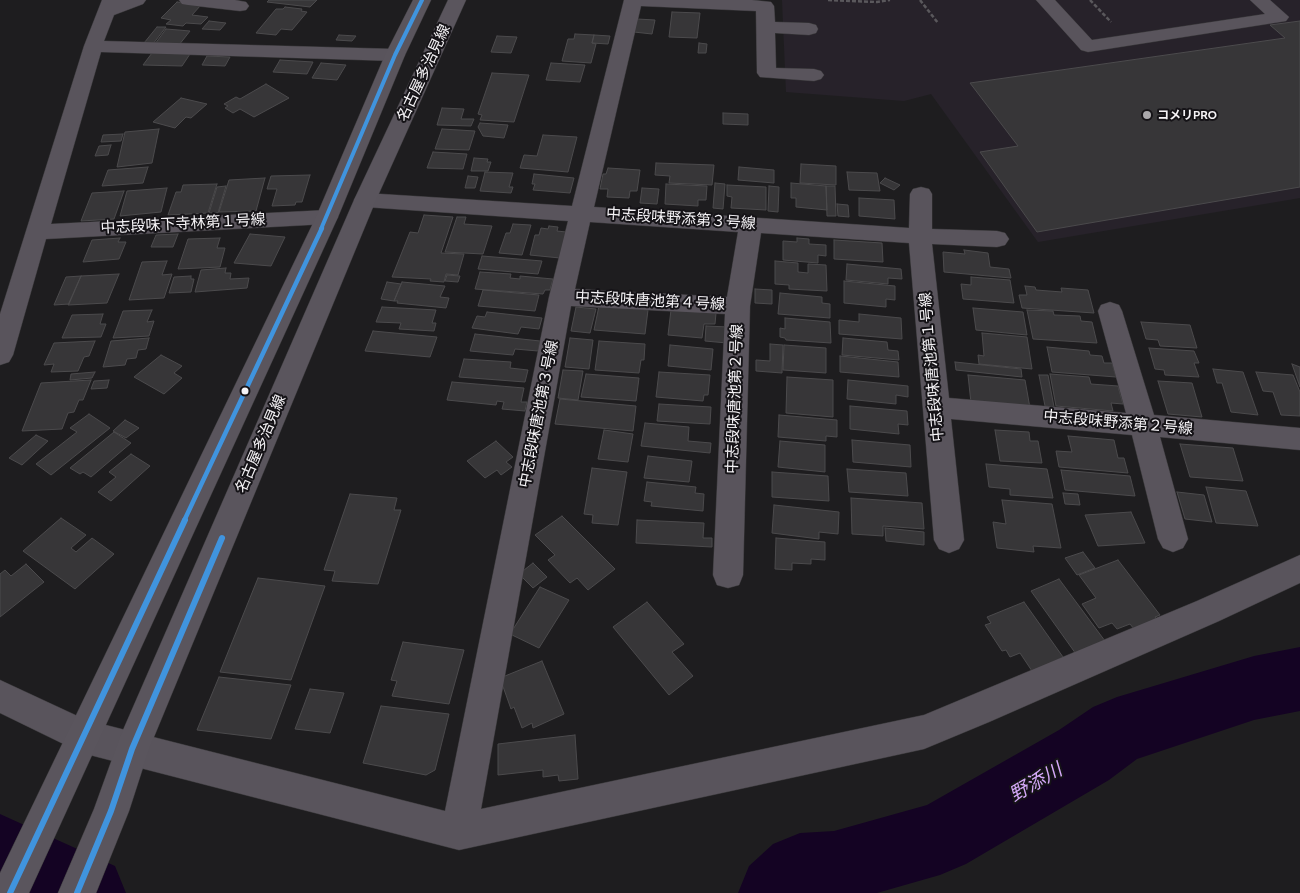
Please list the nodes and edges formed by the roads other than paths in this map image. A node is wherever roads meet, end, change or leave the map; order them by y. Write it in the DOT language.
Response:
graph roads {
  1 [pos="137,0"];
  2 [pos="188,0"];
  3 [pos="422,0"];
  4 [pos="458,0"];
  5 [pos="634,0"];
  6 [pos="1046,0"];
  7 [pos="1259,0"];
  8 [pos="108,6"];
  9 [pos="240,6"];
  10 [pos="766,27"];
  11 [pos="809,29"];
  12 [pos="94,46"];
  13 [pos="395,55"];
  14 [pos="814,75"];
  15 [pos="921,194"];
  16 [pos="365,200"];
  17 [pos="580,213"];
  18 [pos="327,217"];
  19 [pos="751,224"];
  20 [pos="38,232"];
  21 [pos="920,236"];
  22 [pos="997,239"];
  23 [pos="561,297"];
  24 [pos="738,306"];
  25 [pos="1110,311"];
  26 [pos="0,354"];
  27 [pos="936,407"];
  28 [pos="1144,425"];
  29 [pos="1300,439"];
  30 [pos="949,540"];
  31 [pos="1173,540"];
  32 [pos="1300,568"];
  33 [pos="728,575"];
  34 [pos="0,696"];
  35 [pos="82,736"];
  36 [pos="132,749"];
  37 [pos="459,832"];
  38 [pos="10,893"];
  39 [pos="76,893"];
  1 -- 8 [label="street"];
  2 -- 9 [label="street"];
  3 -- 13 [label="main road"];
  4 -- 16 [label="main road, 名古屋多治見線"];
  5 -- 10 [label="street"];
  5 -- 17 [label="street, 中志段味唐池第３号線"];
  6 -- 7 [label="street"];
  8 -- 12 [label="street"];
  10 -- 11 [label="street"];
  10 -- 14 [label="street"];
  12 -- 13 [label="street"];
  12 -- 20 [label="street"];
  13 -- 18 [label="main road"];
  15 -- 21 [label="street, 中志段味唐池第１号線"];
  16 -- 17 [label="street, 中志段味野添第３号線"];
  16 -- 36 [label="main road, 名古屋多治見線"];
  17 -- 19 [label="street, 中志段味野添第３号線"];
  17 -- 23 [label="street, 中志段味唐池第３号線"];
  18 -- 20 [label="street, 中志段味下寺林第１号線"];
  18 -- 35 [label="main road"];
  19 -- 21 [label="street, 中志段味野添第３号線"];
  19 -- 24 [label="street, 中志段味唐池第２号線"];
  20 -- 26 [label="street"];
  21 -- 22 [label="street, 中志段味野添第３号線"];
  21 -- 27 [label="street, 中志段味唐池第１号線"];
  23 -- 24 [label="street, 中志段味唐池第４号線"];
  23 -- 37 [label="street, 中志段味唐池第３号線"];
  24 -- 33 [label="street, 中志段味唐池第２号線"];
  25 -- 28 [label="street"];
  27 -- 28 [label="street, 中志段味野添第２号線"];
  27 -- 30 [label="street, 中志段味唐池第１号線"];
  28 -- 29 [label="street, 中志段味野添第２号線"];
  28 -- 31 [label="street"];
  32 -- 37 [label="street"];
  34 -- 35 [label="street"];
  35 -- 36 [label="street"];
  35 -- 38 [label="main road"];
  36 -- 37 [label="street"];
  36 -- 39 [label="main road, 名古屋多治見線"];
}
